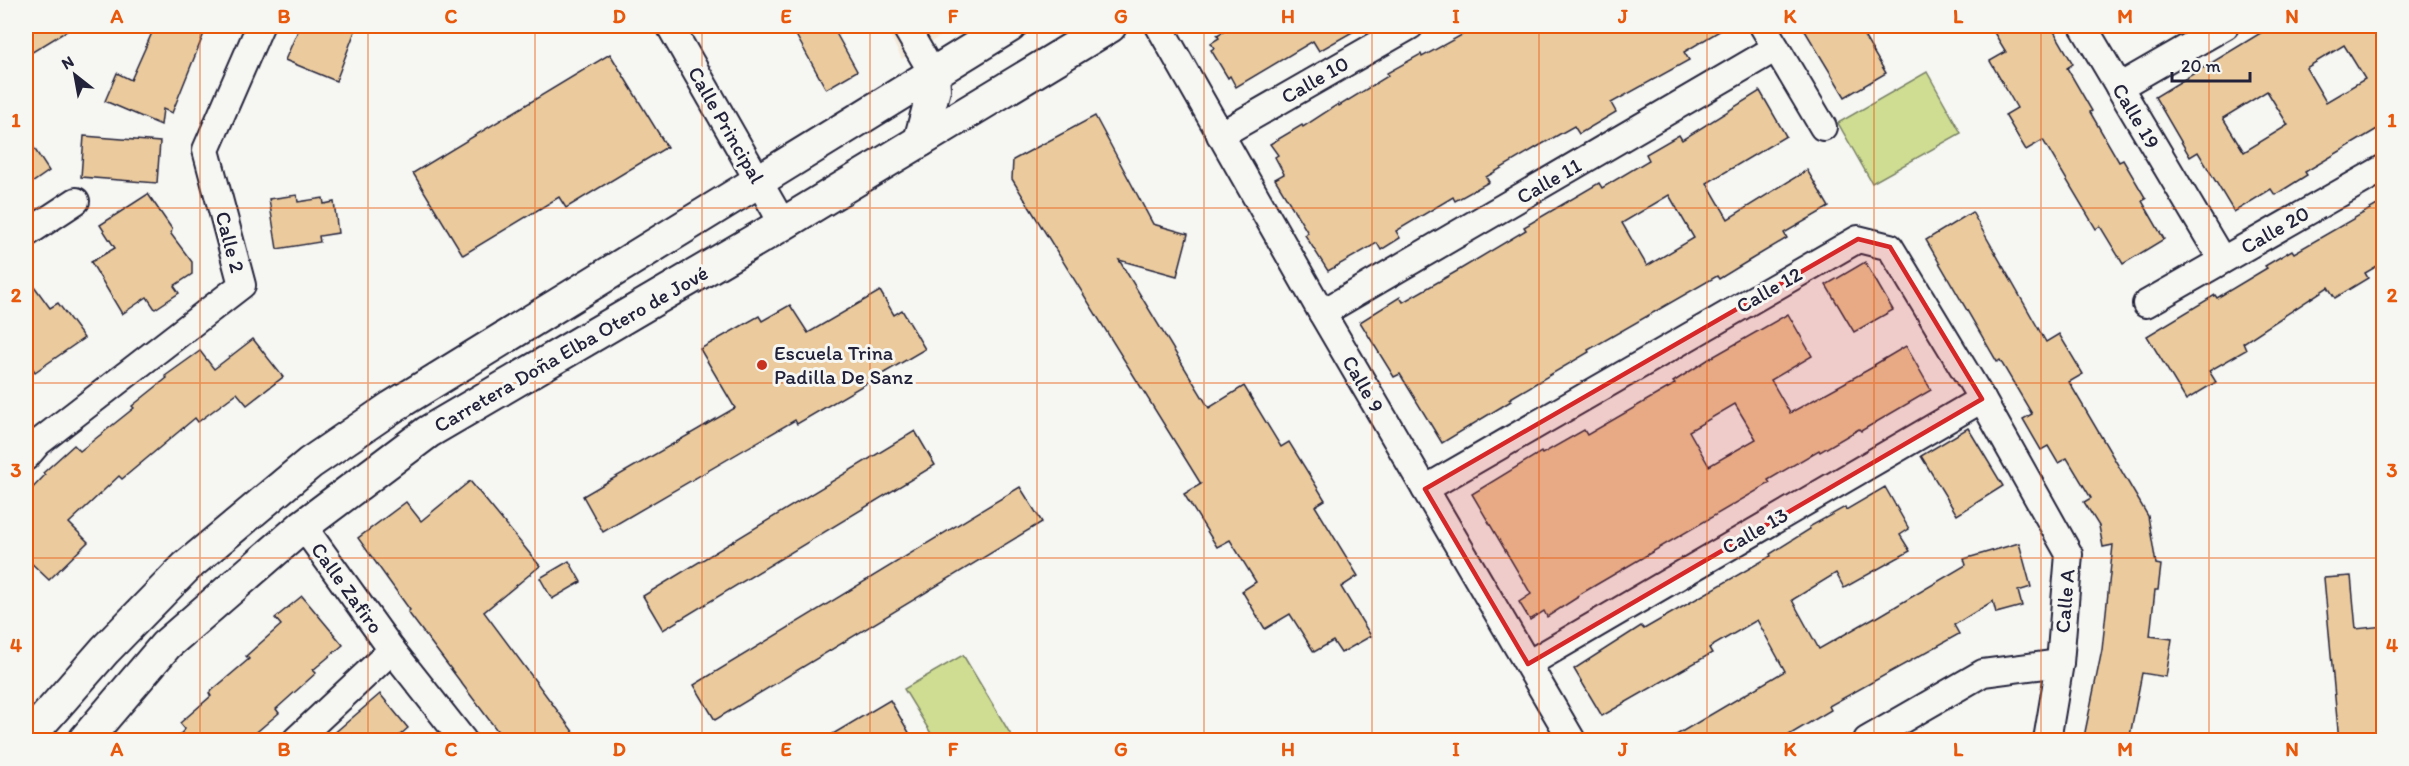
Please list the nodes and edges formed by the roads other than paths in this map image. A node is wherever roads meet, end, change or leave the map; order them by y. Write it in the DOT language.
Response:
graph roads {
  1 [pos="260,26"];
  2 [pos="670,26"];
  3 [pos="905,26"];
  4 [pos="1010,26"];
  5 [pos="1110,26"];
  6 [pos="1159,26"];
  7 [pos="1410,26"];
  8 [pos="1763,26"];
  9 [pos="2083,26"];
  10 [pos="2225,26"];
  11 [pos="1776,48"];
  12 [pos="933,74"];
  13 [pos="2119,87"];
  14 [pos="1823,127"];
  15 [pos="1220,135"];
  16 [pos="920,141"];
  17 [pos="2384,168"];
  18 [pos="759,182"];
  19 [pos="76,201"];
  20 [pos="2189,206"];
  21 [pos="783,224"];
  22 [pos="26,234"];
  23 [pos="2222,260"];
  24 [pos="2146,304"];
  25 [pos="1322,313"];
  26 [pos="1982,399"];
  27 [pos="30,444"];
  28 [pos="2023,472"];
  29 [pos="1425,489"];
  30 [pos="303,526"];
  31 [pos="392,650"];
  32 [pos="2060,663"];
  33 [pos="1528,664"];
  34 [pos="26,741"];
  35 [pos="85,741"];
  36 [pos="296,741"];
  37 [pos="463,741"];
  38 [pos="1572,741"];
  39 [pos="1867,741"];
  40 [pos="2047,741"];
  1 -- 27 [label="street, Calle 2"];
  2 -- 18 [label="street, Calle Principal"];
  3 -- 12 [label="street"];
  4 -- 12 [label="street, Carretera Doña Elba Otero de Jové"];
  5 -- 16 [label="street, Carretera Doña Elba Otero de Jové"];
  6 -- 15 [label="street, Calle 9"];
  7 -- 15 [label="street, Calle 10"];
  8 -- 11 [label="street"];
  9 -- 13 [label="street, Calle 19"];
  10 -- 13 [label="street"];
  11 -- 14 [label="street"];
  11 -- 25 [label="street, Calle 11"];
  12 -- 16 [label="street"];
  12 -- 18 [label="street, Carretera Doña Elba Otero de Jové"];
  13 -- 20 [label="street, Calle 19"];
  15 -- 25 [label="street, Calle 9"];
  16 -- 21 [label="street, Carretera Doña Elba Otero de Jové"];
  17 -- 23 [label="street, Calle 20"];
  18 -- 21 [label="street, Calle Principal"];
  18 -- 34 [label="street, Carretera Doña Elba Otero de Jové"];
  19 -- 22 [label="street"];
  20 -- 23 [label="street, Calle 20"];
  21 -- 30 [label="street, Carretera Doña Elba Otero de Jové"];
  23 -- 24 [label="street"];
  25 -- 29 [label="street, Calle 9"];
  26 -- 28 [label="street, Calle 12"];
  26 -- 29 [label="street, Calle 12"];
  26 -- 33 [label="street, Calle 13"];
  28 -- 32 [label="street, Calle A"];
  29 -- 33 [label="street, Calle 9"];
  30 -- 31 [label="street, Calle Zafiro"];
  30 -- 35 [label="street, Carretera Doña Elba Otero de Jové"];
  31 -- 36 [label="street, Calle Zafiro"];
  31 -- 37 [label="street, Calle Zafiro"];
  32 -- 39 [label="street"];
  32 -- 40 [label="street, Calle A"];
  33 -- 38 [label="street, Calle 9"];
}
